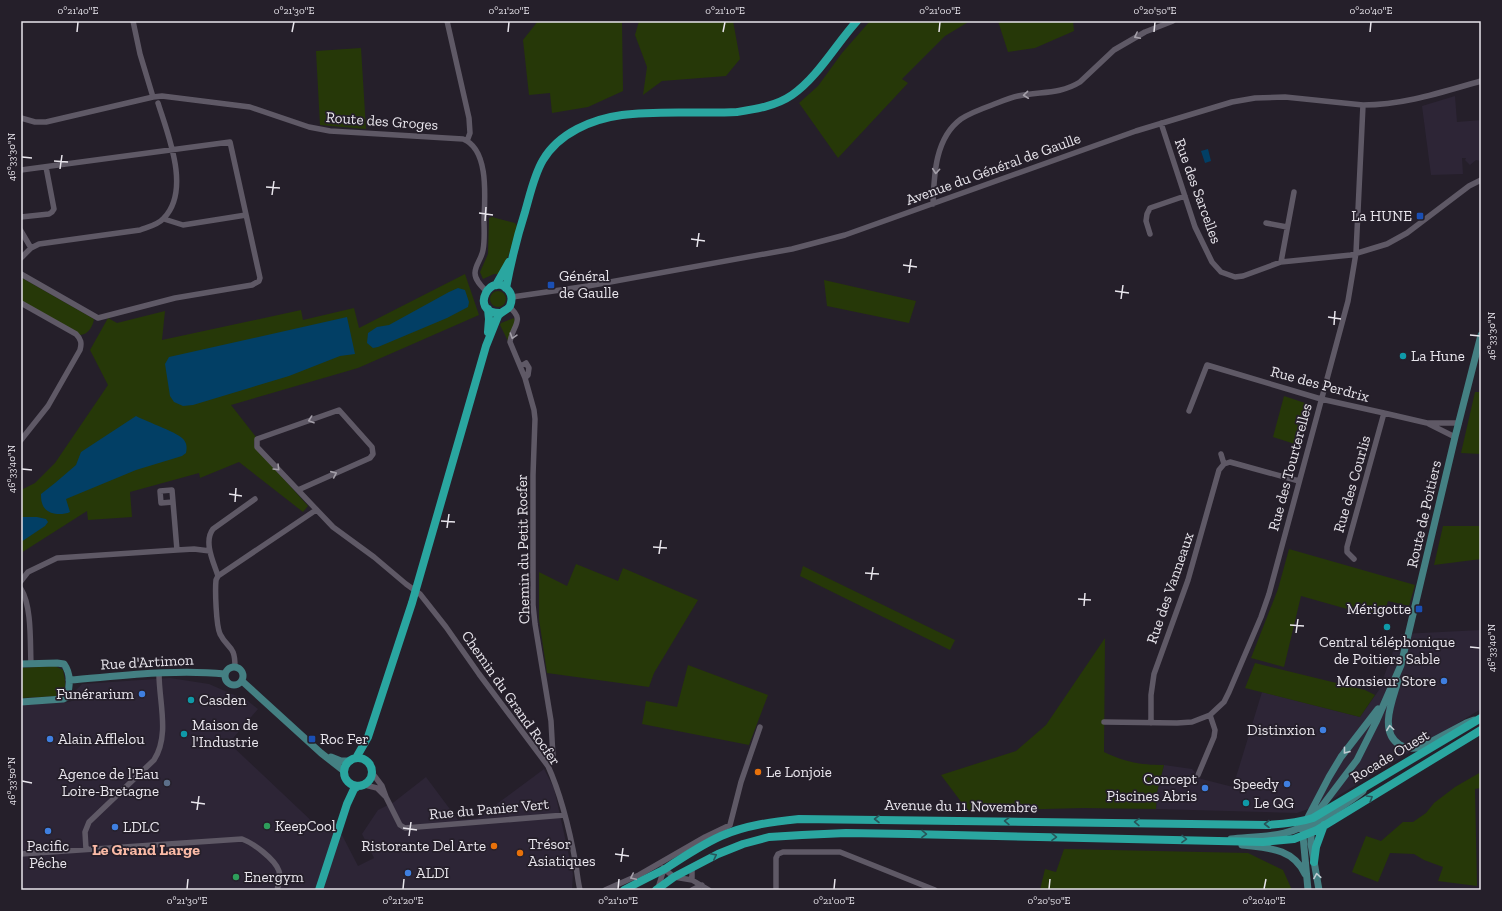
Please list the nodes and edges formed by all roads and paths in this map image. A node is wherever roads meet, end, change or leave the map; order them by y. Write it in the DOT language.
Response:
graph roads {
  1 [pos="133,21"];
  2 [pos="447,21"];
  3 [pos="857,21"];
  4 [pos="1173,21"];
  5 [pos="1481,81"];
  6 [pos="153,97"];
  7 [pos="158,103"];
  8 [pos="1363,105"];
  9 [pos="21,118"];
  10 [pos="1161,123"];
  11 [pos="467,141"];
  12 [pos="172,150"];
  13 [pos="46,167"];
  14 [pos="21,170"];
  15 [pos="1479,182"];
  16 [pos="1294,192"];
  17 [pos="1185,196"];
  18 [pos="933,204"];
  19 [pos="246,215"];
  20 [pos="21,217"];
  21 [pos="164,219"];
  22 [pos="1266,223"];
  23 [pos="1287,227"];
  24 [pos="21,231"];
  25 [pos="1150,234"];
  26 [pos="31,248"];
  27 [pos="1356,253"];
  28 [pos="512,256"];
  29 [pos="21,258"];
  30 [pos="1281,262"];
  31 [pos="21,274"];
  32 [pos="496,285"];
  33 [pos="506,288"];
  34 [pos="486,291"];
  35 [pos="512,297"];
  36 [pos="21,303"];
  37 [pos="509,307"];
  38 [pos="488,310"];
  39 [pos="500,313"];
  40 [pos="1481,335"];
  41 [pos="486,346"];
  42 [pos="1321,399"];
  43 [pos="1189,411"];
  44 [pos="1384,414"];
  45 [pos="1459,422"];
  46 [pos="1427,423"];
  47 [pos="1455,437"];
  48 [pos="21,440"];
  49 [pos="1221,454"];
  50 [pos="1224,464"];
  51 [pos="1299,481"];
  52 [pos="298,490"];
  53 [pos="255,499"];
  54 [pos="173,502"];
  55 [pos="316,510"];
  56 [pos="177,550"];
  57 [pos="210,551"];
  58 [pos="1354,559"];
  59 [pos="218,576"];
  60 [pos="21,581"];
  61 [pos="21,589"];
  62 [pos="415,591"];
  63 [pos="21,664"];
  64 [pos="31,664"];
  65 [pos="1401,665"];
  66 [pos="235,667"];
  67 [pos="159,674"];
  68 [pos="225,674"];
  69 [pos="69,680"];
  70 [pos="242,681"];
  71 [pos="1386,697"];
  72 [pos="21,702"];
  73 [pos="1210,715"];
  74 [pos="1480,718"];
  75 [pos="1104,722"];
  76 [pos="1151,722"];
  77 [pos="760,727"];
  78 [pos="1481,730"];
  79 [pos="368,737"];
  80 [pos="321,753"];
  81 [pos="353,760"];
  82 [pos="367,761"];
  83 [pos="548,766"];
  84 [pos="344,771"];
  85 [pos="373,774"];
  86 [pos="1198,775"];
  87 [pos="348,780"];
  88 [pos="362,785"];
  89 [pos="386,797"];
  90 [pos="347,804"];
  91 [pos="565,815"];
  92 [pos="1324,825"];
  93 [pos="1309,827"];
  94 [pos="1212,840"];
  95 [pos="86,849"];
  96 [pos="21,854"];
  97 [pos="1314,862"];
  98 [pos="662,866"];
  99 [pos="692,868"];
  100 [pos="578,877"];
  101 [pos="674,877"];
  102 [pos="1307,878"];
  103 [pos="692,880"];
  104 [pos="705,888"];
  105 [pos="277,890"];
  106 [pos="319,890"];
  107 [pos="576,890"];
  108 [pos="580,890"];
  109 [pos="605,890"];
  110 [pos="624,890"];
  111 [pos="658,890"];
  112 [pos="692,890"];
  113 [pos="776,890"];
  114 [pos="936,890"];
  115 [pos="1308,890"];
  116 [pos="1319,890"];
  1 -- 6 [label="street"];
  2 -- 11 [label="street"];
  3 -- 28 [label="main road"];
  4 -- 18 [label="street, one-way"];
  5 -- 8 [label="street, Avenue du Général de Gaulle"];
  6 -- 9 [label="street, Route des Groges"];
  6 -- 11 [label="street, Route des Groges"];
  7 -- 12 [label="street"];
  8 -- 10 [label="street, Avenue du Général de Gaulle"];
  8 -- 27 [label="street, Rue des Tourterelles"];
  10 -- 17 [label="street, Rue des Sarcelles"];
  10 -- 18 [label="street, Avenue du Général de Gaulle"];
  11 -- 34 [label="street"];
  12 -- 13 [label="street"];
  12 -- 19 [label="street"];
  12 -- 21 [label="street"];
  13 -- 14 [label="street"];
  13 -- 20 [label="street"];
  15 -- 27 [label="street"];
  16 -- 23 [label="street"];
  17 -- 25 [label="street"];
  17 -- 30 [label="street, Rue des Sarcelles"];
  18 -- 35 [label="street, Avenue du Général de Gaulle"];
  19 -- 21 [label="street"];
  19 -- 31 [label="street"];
  21 -- 26 [label="street"];
  22 -- 23 [label="street"];
  23 -- 30 [label="street"];
  24 -- 26 [label="street"];
  26 -- 29 [label="street"];
  27 -- 30 [label="street"];
  27 -- 42 [label="street, Rue des Tourterelles"];
  28 -- 32 [label="main road"];
  28 -- 33 [label="main road"];
  32 -- 33 [label="main road"];
  32 -- 34 [label="main road"];
  33 -- 35 [label="main road"];
  34 -- 38 [label="main road"];
  35 -- 37 [label="main road"];
  36 -- 48 [label="street"];
  37 -- 39 [label="main road"];
  37 -- 83 [label="street, Chemin du Petit Rocfer, one-way"];
  38 -- 39 [label="main road"];
  38 -- 41 [label="main road"];
  39 -- 41 [label="main road"];
  40 -- 45 [label="street, Route de Poitiers"];
  41 -- 62 [label="main road"];
  42 -- 43 [label="street, Rue des Perdrix"];
  42 -- 44 [label="street, Rue des Perdrix"];
  42 -- 51 [label="street, Rue des Tourterelles"];
  44 -- 46 [label="street, Rue des Perdrix"];
  44 -- 58 [label="street, Rue des Courlis"];
  45 -- 46 [label="street, Rue des Perdrix"];
  45 -- 47 [label="street, Route de Poitiers"];
  46 -- 47 [label="street, Rue des Perdrix"];
  47 -- 65 [label="street, Route de Poitiers"];
  49 -- 50 [label="street"];
  50 -- 51 [label="street"];
  50 -- 76 [label="street, Rue des Vanneaux"];
  51 -- 73 [label="street, Rue des Tourterelles"];
  52 -- 52 [label="street, Chemin du Grand Rocfer, one-way"];
  52 -- 55 [label="street, Chemin du Grand Rocfer"];
  53 -- 57 [label="street"];
  54 -- 56 [label="street"];
  55 -- 59 [label="street"];
  55 -- 62 [label="street, Chemin du Grand Rocfer"];
  56 -- 57 [label="street"];
  56 -- 60 [label="street"];
  57 -- 59 [label="street"];
  59 -- 66 [label="street"];
  61 -- 64 [label="street"];
  62 -- 79 [label="main road"];
  62 -- 83 [label="street, Chemin du Grand Rocfer"];
  63 -- 64 [label="street"];
  64 -- 69 [label="street"];
  65 -- 71 [label="street, Route de Poitiers"];
  74 -- 65 [label="street, one-way"];
  66 -- 68 [label="street"];
  66 -- 70 [label="street"];
  67 -- 68 [label="street, Rue d'Artimon"];
  67 -- 69 [label="street, Rue d'Artimon"];
  67 -- 95 [label="street"];
  68 -- 70 [label="street"];
  69 -- 72 [label="street"];
  70 -- 80 [label="street"];
  71 -- 93 [label="street, Route de Poitiers"];
  71 -- 93 [label="street, Route de Poitiers, one-way"];
  73 -- 76 [label="street, Rue des Tourterelles"];
  73 -- 86 [label="street"];
  74 -- 93 [label="main road, Rocade Ouest"];
  75 -- 76 [label="street, Rue des Tourterelles"];
  77 -- 98 [label="street"];
  92 -- 78 [label="main road, Rocade Ouest, one-way"];
  79 -- 81 [label="main road"];
  79 -- 82 [label="main road"];
  80 -- 81 [label="street"];
  80 -- 84 [label="street"];
  81 -- 82 [label="main road"];
  81 -- 84 [label="main road"];
  82 -- 85 [label="main road"];
  83 -- 91 [label="street, Chemin du Grand Rocfer"];
  84 -- 87 [label="main road"];
  85 -- 88 [label="main road"];
  85 -- 89 [label="street, Rue du Panier Vert"];
  87 -- 88 [label="main road"];
  87 -- 90 [label="main road"];
  88 -- 89 [label="street, Rue du Panier Vert"];
  88 -- 90 [label="main road"];
  89 -- 91 [label="street, Rue du Panier Vert"];
  90 -- 106 [label="main road"];
  91 -- 100 [label="street, Chemin du Grand Rocfer"];
  92 -- 93 [label="main road, Rocade Ouest"];
  92 -- 97 [label="main road"];
  93 -- 94 [label="main road, Avenue du 11 Novembre"];
  93 -- 97 [label="street"];
  93 -- 98 [label="main road, Avenue du 11 Novembre, one-way"];
  93 -- 102 [label="street"];
  99 -- 94 [label="main road, Avenue du 11 Novembre, one-way"];
  94 -- 102 [label="street"];
  95 -- 96 [label="street"];
  95 -- 105 [label="street"];
  116 -- 97 [label="street, one-way"];
  98 -- 101 [label="street"];
  98 -- 109 [label="street, one-way"];
  98 -- 110 [label="main road, Avenue du 11 Novembre"];
  98 -- 111 [label="street"];
  99 -- 101 [label="main road, Avenue du 11 Novembre"];
  99 -- 103 [label="street"];
  100 -- 107 [label="street"];
  100 -- 108 [label="street, Chemin du Grand Rocfer"];
  101 -- 103 [label="street"];
  101 -- 111 [label="main road, Avenue du 11 Novembre"];
  102 -- 115 [label="street"];
  103 -- 104 [label="street"];
  104 -- 112 [label="street"];
  113 -- 114 [label="street"];
}
